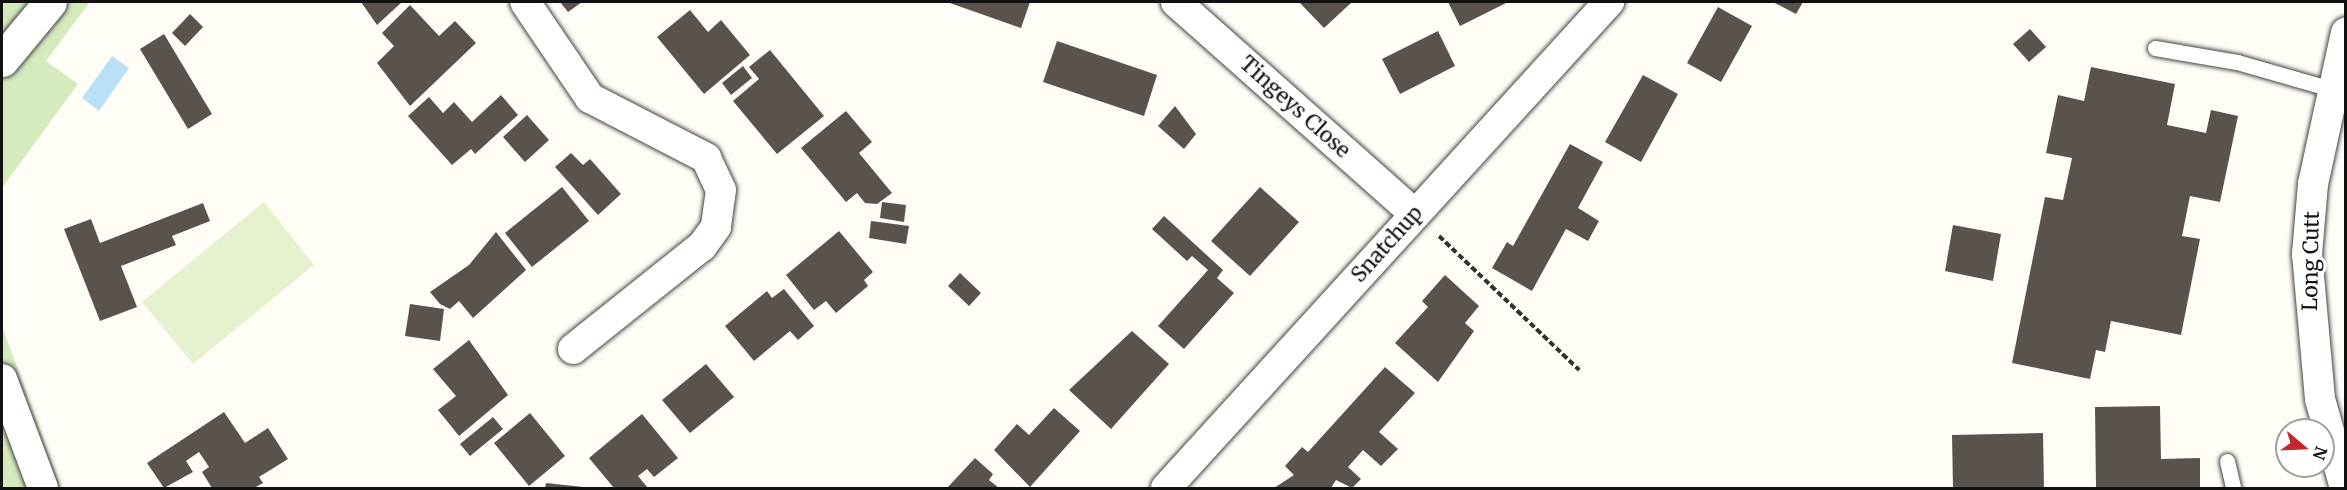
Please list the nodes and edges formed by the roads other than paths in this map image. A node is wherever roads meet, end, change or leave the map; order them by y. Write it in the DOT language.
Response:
graph roads {
  1 [pos="50,2"];
  2 [pos="525,2"];
  3 [pos="1176,2"];
  4 [pos="1609,2"];
  5 [pos="2346,33"];
  6 [pos="2156,48"];
  7 [pos="2,60"];
  8 [pos="2331,89"];
  9 [pos="1414,213"];
  10 [pos="573,349"];
  11 [pos="2,379"];
  12 [pos="2227,461"];
  13 [pos="43,489"];
  14 [pos="1166,489"];
  15 [pos="2233,489"];
  16 [pos="2345,489"];
  1 -- 7 [label="street"];
  2 -- 10 [label="street"];
  3 -- 9 [label="street, Tingeys Close"];
  4 -- 9 [label="street, Snatchup"];
  5 -- 8 [label="street, Long Cutt"];
  6 -- 8 [label="lane"];
  8 -- 16 [label="street, Long Cutt"];
  9 -- 14 [label="street, Snatchup"];
  11 -- 13 [label="street"];
  12 -- 15 [label="lane"];
}
